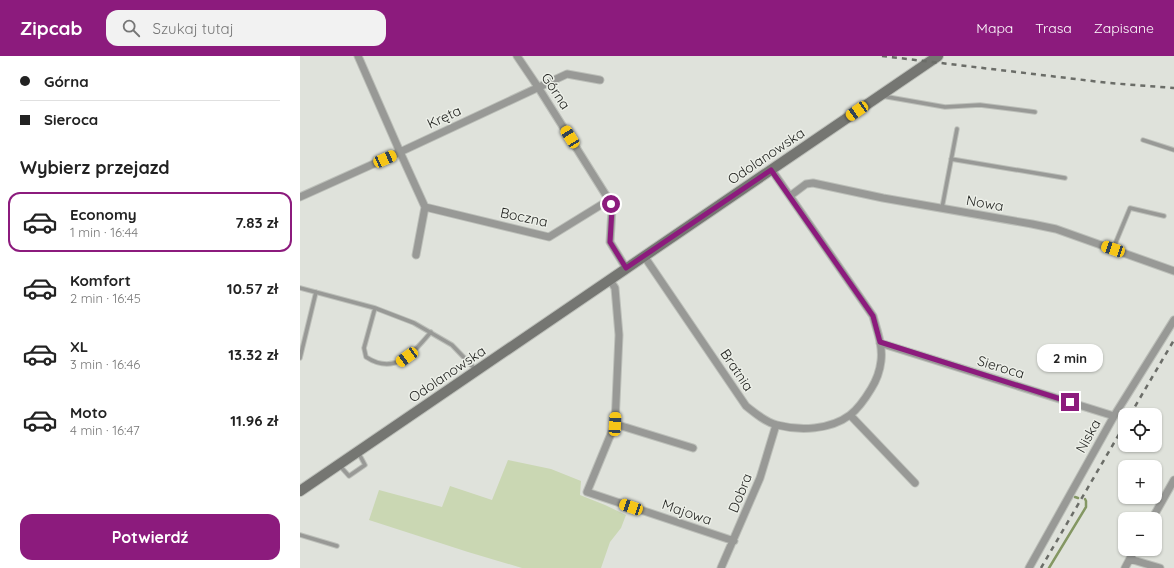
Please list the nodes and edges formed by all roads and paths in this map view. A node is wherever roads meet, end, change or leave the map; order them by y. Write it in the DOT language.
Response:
graph roads {
  1 [pos="358,56"];
  2 [pos="517,56"];
  3 [pos="938,56"];
  4 [pos="600,80"];
  5 [pos="538,87"];
  6 [pos="879,96"];
  7 [pos="1035,112"];
  8 [pos="957,129"];
  9 [pos="1143,140"];
  10 [pos="1174,150"];
  11 [pos="400,152"];
  12 [pos="951,159"];
  13 [pos="771,170"];
  14 [pos="1065,178"];
  15 [pos="790,196"];
  16 [pos="300,197"];
  17 [pos="609,200"];
  18 [pos="425,207"];
  19 [pos="942,208"];
  20 [pos="1164,216"];
  21 [pos="1113,249"];
  22 [pos="416,255"];
  23 [pos="644,256"];
  24 [pos="626,268"];
  25 [pos="1174,271"];
  26 [pos="610,280"];
  27 [pos="300,288"];
  28 [pos="316,292"];
  29 [pos="375,308"];
  30 [pos="1174,320"];
  31 [pos="431,332"];
  32 [pos="880,342"];
  33 [pos="300,358"];
  34 [pos="477,371"];
  35 [pos="850,416"];
  36 [pos="1114,416"];
  37 [pos="615,424"];
  38 [pos="776,425"];
  39 [pos="693,448"];
  40 [pos="358,452"];
  41 [pos="339,465"];
  42 [pos="1174,481"];
  43 [pos="914,483"];
  44 [pos="300,491"];
  45 [pos="1156,512"];
  46 [pos="300,535"];
  47 [pos="734,541"];
  48 [pos="337,546"];
  49 [pos="1132,556"];
  50 [pos="1130,559"];
  51 [pos="722,568"];
  52 [pos="1029,568"];
  53 [pos="1125,568"];
  54 [pos="1160,568"];
  1 -- 11 [label="street"];
  2 -- 5 [label="street, Górna"];
  3 -- 6 [label="main road, Odolanowska"];
  4 -- 5 [label="street, Kręta"];
  5 -- 11 [label="street, Kręta"];
  5 -- 17 [label="street, Górna"];
  6 -- 7 [label="lane"];
  6 -- 13 [label="main road, Odolanowska"];
  8 -- 12 [label="lane"];
  9 -- 10 [label="lane"];
  11 -- 16 [label="street, Kręta"];
  11 -- 18 [label="street"];
  12 -- 14 [label="lane"];
  12 -- 19 [label="lane"];
  13 -- 15 [label="street, Bratnia"];
  13 -- 23 [label="main road, Odolanowska"];
  15 -- 19 [label="street, Nowa"];
  15 -- 32 [label="street, Bratnia"];
  17 -- 18 [label="street, Boczna"];
  17 -- 24 [label="street, Górna"];
  18 -- 22 [label="street"];
  19 -- 21 [label="street, Nowa"];
  20 -- 21 [label="lane"];
  21 -- 25 [label="street, Nowa"];
  23 -- 24 [label="main road, Odolanowska"];
  23 -- 38 [label="street, Bratnia"];
  24 -- 26 [label="main road, Odolanowska"];
  26 -- 34 [label="main road, Odolanowska"];
  26 -- 37 [label="street"];
  27 -- 28 [label="lane"];
  28 -- 29 [label="lane"];
  28 -- 33 [label="lane"];
  29 -- 31 [label="lane"];
  29 -- 31 [label="lane"];
  30 -- 36 [label="street, Niska"];
  31 -- 34 [label="lane"];
  32 -- 35 [label="street, Bratnia"];
  32 -- 36 [label="street, Sieroca"];
  34 -- 40 [label="main road, Odolanowska"];
  35 -- 38 [label="street, Bratnia"];
  35 -- 43 [label="street"];
  36 -- 52 [label="street, Niska"];
  37 -- 39 [label="street"];
  37 -- 47 [label="street, Majowa"];
  38 -- 47 [label="street, Dobra"];
  40 -- 41 [label="main road, Odolanowska"];
  40 -- 41 [label="lane"];
  41 -- 44 [label="main road, Odolanowska"];
  42 -- 45 [label="street"];
  46 -- 48 [label="lane"];
  47 -- 51 [label="street, Dobra"];
  49 -- 50 [label="street"];
  50 -- 53 [label="street"];
  50 -- 54 [label="street"];
}
